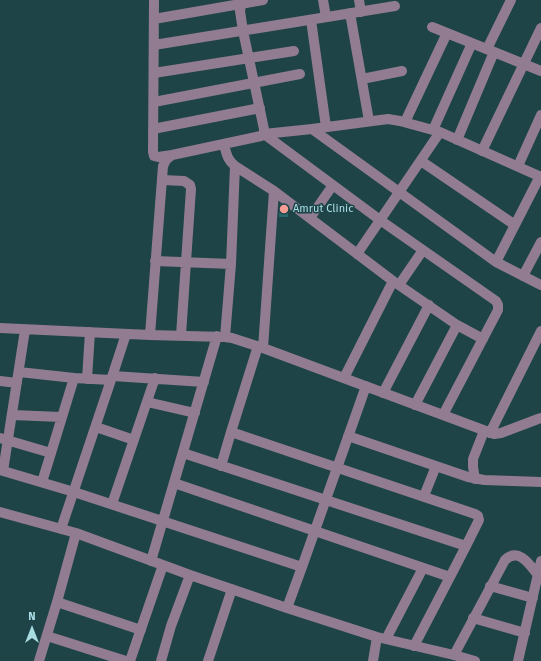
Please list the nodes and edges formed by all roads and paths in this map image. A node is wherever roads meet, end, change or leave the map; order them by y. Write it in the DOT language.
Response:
graph roads {
  1 [pos="154,0"];
  2 [pos="263,0"];
  3 [pos="323,0"];
  4 [pos="359,0"];
  5 [pos="510,0"];
  6 [pos="241,2"];
  7 [pos="395,6"];
  8 [pos="361,12"];
  9 [pos="350,13"];
  10 [pos="326,17"];
  11 [pos="154,19"];
  12 [pos="311,20"];
  13 [pos="432,27"];
  14 [pos="541,28"];
  15 [pos="243,31"];
  16 [pos="447,33"];
  17 [pos="472,43"];
  18 [pos="154,45"];
  19 [pos="294,51"];
  20 [pos="490,51"];
  21 [pos="249,59"];
  22 [pos="524,64"];
  23 [pos="402,70"];
  24 [pos="541,71"];
  25 [pos="154,73"];
  26 [pos="300,74"];
  27 [pos="362,80"];
  28 [pos="254,83"];
  29 [pos="154,102"];
  30 [pos="260,108"];
  31 [pos="541,115"];
  32 [pos="369,121"];
  33 [pos="406,122"];
  34 [pos="326,127"];
  35 [pos="153,129"];
  36 [pos="312,129"];
  37 [pos="437,131"];
  38 [pos="264,134"];
  39 [pos="457,140"];
  40 [pos="224,145"];
  41 [pos="482,151"];
  42 [pos="172,155"];
  43 [pos="421,161"];
  44 [pos="235,166"];
  45 [pos="518,166"];
  46 [pos="540,176"];
  47 [pos="162,180"];
  48 [pos="334,185"];
  49 [pos="274,191"];
  50 [pos="398,192"];
  51 [pos="310,218"];
  52 [pos="380,220"];
  53 [pos="515,226"];
  54 [pos="541,242"];
  55 [pos="423,250"];
  56 [pos="357,254"];
  57 [pos="155,261"];
  58 [pos="186,262"];
  59 [pos="496,262"];
  60 [pos="231,264"];
  61 [pos="524,276"];
  62 [pos="396,283"];
  63 [pos="541,285"];
  64 [pos="429,305"];
  65 [pos="457,325"];
  66 [pos="0,328"];
  67 [pos="25,330"];
  68 [pos="541,331"];
  69 [pos="90,332"];
  70 [pos="126,334"];
  71 [pos="150,335"];
  72 [pos="181,335"];
  73 [pos="221,336"];
  74 [pos="483,339"];
  75 [pos="260,347"];
  76 [pos="19,372"];
  77 [pos="74,378"];
  78 [pos="112,378"];
  79 [pos="155,378"];
  80 [pos="344,378"];
  81 [pos="87,379"];
  82 [pos="0,381"];
  83 [pos="204,382"];
  84 [pos="17,383"];
  85 [pos="366,386"];
  86 [pos="383,393"];
  87 [pos="147,402"];
  88 [pos="415,405"];
  89 [pos="195,413"];
  90 [pos="12,415"];
  91 [pos="443,415"];
  92 [pos="540,416"];
  93 [pos="62,418"];
  94 [pos="96,427"];
  95 [pos="232,432"];
  96 [pos="487,432"];
  97 [pos="348,436"];
  98 [pos="4,440"];
  99 [pos="134,440"];
  100 [pos="51,453"];
  101 [pos="183,453"];
  102 [pos="221,466"];
  103 [pos="436,466"];
  104 [pos="337,467"];
  105 [pos="2,470"];
  106 [pos="475,479"];
  107 [pos="42,482"];
  108 [pos="541,482"];
  109 [pos="174,483"];
  110 [pos="74,492"];
  111 [pos="424,496"];
  112 [pos="326,500"];
  113 [pos="112,504"];
  114 [pos="0,512"];
  115 [pos="163,520"];
  116 [pos="61,529"];
  117 [pos="315,531"];
  118 [pos="76,533"];
  119 [pos="466,546"];
  120 [pos="151,561"];
  121 [pos="541,561"];
  122 [pos="163,565"];
  123 [pos="302,567"];
  124 [pos="423,568"];
  125 [pos="190,575"];
  126 [pos="538,575"];
  127 [pos="450,577"];
  128 [pos="490,586"];
  129 [pos="232,589"];
  130 [pos="536,592"];
  131 [pos="57,602"];
  132 [pos="287,608"];
  133 [pos="473,618"];
  134 [pos="141,630"];
  135 [pos="525,633"];
  136 [pos="47,636"];
  137 [pos="381,638"];
  138 [pos="414,646"];
  139 [pos="454,655"];
  140 [pos="374,656"];
  141 [pos="39,661"];
  142 [pos="126,661"];
  143 [pos="130,661"];
  144 [pos="161,661"];
  145 [pos="208,661"];
  146 [pos="380,661"];
  147 [pos="476,661"];
  148 [pos="518,661"];
  1 -- 11 [label="street"];
  2 -- 6 [label="street"];
  3 -- 10 [label="street"];
  4 -- 8 [label="street"];
  5 -- 20 [label="street"];
  6 -- 11 [label="street"];
  6 -- 15 [label="street"];
  7 -- 8 [label="street"];
  8 -- 9 [label="street"];
  9 -- 10 [label="street"];
  9 -- 27 [label="street"];
  10 -- 12 [label="street"];
  11 -- 18 [label="street"];
  12 -- 15 [label="street"];
  12 -- 34 [label="street"];
  13 -- 16 [label="street"];
  14 -- 22 [label="street"];
  15 -- 18 [label="street"];
  15 -- 21 [label="street"];
  16 -- 17 [label="street"];
  16 -- 33 [label="street"];
  17 -- 20 [label="street"];
  17 -- 37 [label="street"];
  18 -- 25 [label="street"];
  19 -- 21 [label="street"];
  20 -- 22 [label="street"];
  20 -- 39 [label="street"];
  21 -- 25 [label="street"];
  21 -- 28 [label="street"];
  22 -- 24 [label="street"];
  22 -- 41 [label="street"];
  23 -- 27 [label="street"];
  25 -- 29 [label="street"];
  26 -- 28 [label="street"];
  27 -- 32 [label="street"];
  28 -- 29 [label="street"];
  28 -- 30 [label="street"];
  29 -- 35 [label="street"];
  30 -- 35 [label="street"];
  30 -- 38 [label="street"];
  31 -- 45 [label="street"];
  32 -- 33 [label="street"];
  32 -- 34 [label="street"];
  33 -- 37 [label="street"];
  34 -- 36 [label="street"];
  35 -- 42 [label="street"];
  36 -- 38 [label="street"];
  36 -- 50 [label="street"];
  37 -- 39 [label="street"];
  37 -- 43 [label="street"];
  38 -- 40 [label="street"];
  38 -- 48 [label="street"];
  39 -- 41 [label="street"];
  40 -- 42 [label="street"];
  40 -- 44 [label="street"];
  41 -- 45 [label="street"];
  42 -- 47 [label="street"];
  43 -- 50 [label="street"];
  43 -- 53 [label="street"];
  44 -- 49 [label="street"];
  44 -- 60 [label="street"];
  45 -- 46 [label="street"];
  46 -- 53 [label="street"];
  47 -- 57 [label="street"];
  47 -- 58 [label="street"];
  48 -- 51 [label="street"];
  48 -- 52 [label="street"];
  49 -- 51 [label="street"];
  49 -- 75 [label="street"];
  50 -- 52 [label="street"];
  50 -- 59 [label="street"];
  51 -- 56 [label="street"];
  52 -- 55 [label="street"];
  52 -- 56 [label="street"];
  53 -- 59 [label="street"];
  54 -- 61 [label="street"];
  55 -- 62 [label="street"];
  55 -- 74 [label="street"];
  56 -- 62 [label="street"];
  57 -- 58 [label="street"];
  57 -- 71 [label="street"];
  58 -- 60 [label="street"];
  58 -- 72 [label="street"];
  59 -- 61 [label="street"];
  60 -- 73 [label="street"];
  61 -- 63 [label="street"];
  62 -- 64 [label="street"];
  62 -- 80 [label="street"];
  64 -- 65 [label="street"];
  64 -- 86 [label="street"];
  65 -- 74 [label="street"];
  65 -- 88 [label="street"];
  66 -- 67 [label="street"];
  67 -- 69 [label="street"];
  67 -- 76 [label="street"];
  68 -- 96 [label="street"];
  69 -- 70 [label="street"];
  69 -- 81 [label="street"];
  70 -- 71 [label="street"];
  70 -- 78 [label="street"];
  71 -- 72 [label="street"];
  72 -- 73 [label="street"];
  73 -- 75 [label="street"];
  73 -- 83 [label="street"];
  74 -- 91 [label="street"];
  75 -- 80 [label="street"];
  75 -- 95 [label="street"];
  76 -- 77 [label="street"];
  76 -- 84 [label="street"];
  77 -- 81 [label="street"];
  77 -- 93 [label="street"];
  78 -- 79 [label="street"];
  78 -- 81 [label="street"];
  78 -- 94 [label="street"];
  79 -- 83 [label="street"];
  79 -- 87 [label="street"];
  80 -- 85 [label="street"];
  82 -- 84 [label="street"];
  83 -- 89 [label="street"];
  84 -- 90 [label="street"];
  85 -- 86 [label="street"];
  85 -- 97 [label="street"];
  86 -- 88 [label="street"];
  87 -- 89 [label="street"];
  87 -- 99 [label="street"];
  88 -- 91 [label="street"];
  89 -- 101 [label="street"];
  90 -- 93 [label="street"];
  90 -- 98 [label="street"];
  91 -- 96 [label="street"];
  92 -- 96 [label="street"];
  93 -- 100 [label="street"];
  94 -- 99 [label="street"];
  94 -- 110 [label="street"];
  95 -- 102 [label="street"];
  95 -- 104 [label="street"];
  96 -- 106 [label="street"];
  97 -- 103 [label="street"];
  97 -- 104 [label="street"];
  98 -- 100 [label="street"];
  98 -- 105 [label="street"];
  99 -- 113 [label="street"];
  100 -- 107 [label="street"];
  101 -- 102 [label="street"];
  101 -- 109 [label="street"];
  102 -- 112 [label="street"];
  103 -- 106 [label="street"];
  103 -- 111 [label="street"];
  104 -- 111 [label="street"];
  104 -- 112 [label="street"];
  105 -- 107 [label="street"];
  106 -- 108 [label="street"];
  107 -- 110 [label="street"];
  109 -- 115 [label="street"];
  109 -- 117 [label="street"];
  110 -- 113 [label="street"];
  110 -- 116 [label="street"];
  111 -- 119 [label="street"];
  112 -- 117 [label="street"];
  112 -- 119 [label="street"];
  113 -- 115 [label="street"];
  114 -- 116 [label="street"];
  115 -- 120 [label="street"];
  115 -- 123 [label="street"];
  116 -- 118 [label="street"];
  117 -- 123 [label="street"];
  117 -- 124 [label="street"];
  118 -- 120 [label="street"];
  118 -- 131 [label="street"];
  119 -- 127 [label="street"];
  120 -- 122 [label="street"];
  121 -- 126 [label="street"];
  122 -- 125 [label="street"];
  122 -- 134 [label="street"];
  123 -- 132 [label="street"];
  124 -- 127 [label="street"];
  124 -- 137 [label="street"];
  125 -- 129 [label="street"];
  125 -- 144 [label="street"];
  126 -- 128 [label="street"];
  126 -- 130 [label="street"];
  127 -- 138 [label="street"];
  128 -- 130 [label="street"];
  128 -- 133 [label="street"];
  129 -- 132 [label="street"];
  129 -- 145 [label="street"];
  130 -- 135 [label="street"];
  131 -- 134 [label="street"];
  131 -- 136 [label="street"];
  132 -- 137 [label="street"];
  133 -- 135 [label="street"];
  133 -- 139 [label="street"];
  134 -- 143 [label="street"];
  135 -- 148 [label="street"];
  136 -- 141 [label="street"];
  136 -- 142 [label="street"];
  137 -- 138 [label="street"];
  137 -- 140 [label="street"];
  138 -- 139 [label="street"];
  139 -- 147 [label="street"];
  140 -- 146 [label="street"];
}
